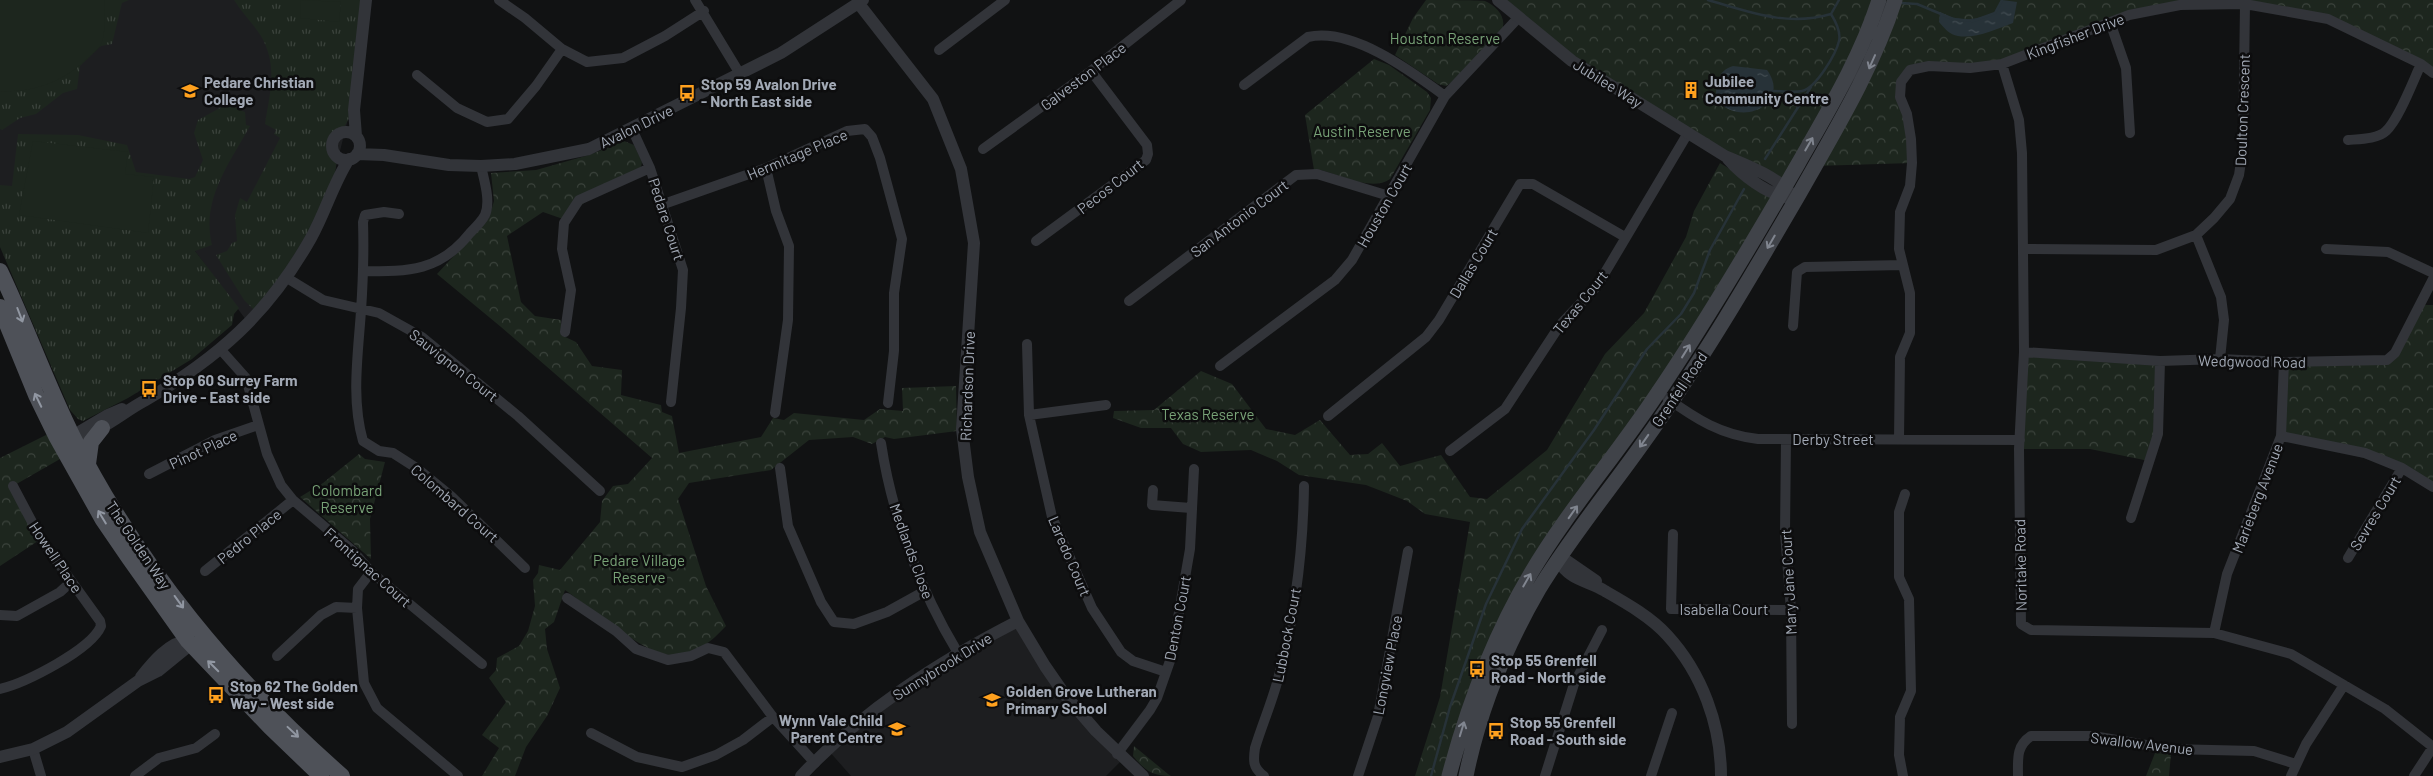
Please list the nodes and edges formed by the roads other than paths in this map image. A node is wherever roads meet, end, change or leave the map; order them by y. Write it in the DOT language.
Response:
graph roads {
  1 [pos="366,0"];
  2 [pos="499,0"];
  3 [pos="695,0"];
  4 [pos="1004,0"];
  5 [pos="1498,0"];
  6 [pos="1895,0"];
  7 [pos="1179,1"];
  8 [pos="861,2"];
  9 [pos="1878,3"];
  10 [pos="2245,4"];
  11 [pos="704,12"];
  12 [pos="1520,17"];
  13 [pos="2110,22"];
  14 [pos="562,49"];
  15 [pos="939,50"];
  16 [pos="2002,64"];
  17 [pos="2422,64"];
  18 [pos="1091,71"];
  19 [pos="2433,73"];
  20 [pos="740,74"];
  21 [pos="418,75"];
  22 [pos="1244,85"];
  23 [pos="1445,96"];
  24 [pos="354,110"];
  25 [pos="632,128"];
  26 [pos="341,132"];
  27 [pos="1688,133"];
  28 [pos="2130,133"];
  29 [pos="2348,140"];
  30 [pos="983,149"];
  31 [pos="352,150"];
  32 [pos="481,166"];
  33 [pos="650,168"];
  34 [pos="766,168"];
  35 [pos="1782,191"];
  36 [pos="1390,196"];
  37 [pos="1795,200"];
  38 [pos="662,206"];
  39 [pos="399,214"];
  40 [pos="2196,235"];
  41 [pos="1626,236"];
  42 [pos="1036,241"];
  43 [pos="2024,249"];
  44 [pos="2326,249"];
  45 [pos="1903,265"];
  46 [pos="0,271"];
  47 [pos="364,271"];
  48 [pos="2433,273"];
  49 [pos="286,278"];
  50 [pos="2433,279"];
  51 [pos="1129,301"];
  52 [pos="0,307"];
  53 [pos="361,310"];
  54 [pos="1793,326"];
  55 [pos="565,332"];
  56 [pos="1026,344"];
  57 [pos="221,350"];
  58 [pos="2024,352"];
  59 [pos="2220,359"];
  60 [pos="2160,361"];
  61 [pos="2284,362"];
  62 [pos="1220,366"];
  63 [pos="1659,392"];
  64 [pos="1672,401"];
  65 [pos="141,402"];
  66 [pos="670,402"];
  67 [pos="888,403"];
  68 [pos="1106,405"];
  69 [pos="775,413"];
  70 [pos="1029,415"];
  71 [pos="1328,416"];
  72 [pos="258,425"];
  73 [pos="102,428"];
  74 [pos="56,436"];
  75 [pos="2281,436"];
  76 [pos="74,438"];
  77 [pos="1786,439"];
  78 [pos="1899,439"];
  79 [pos="2020,440"];
  80 [pos="881,443"];
  81 [pos="1450,452"];
  82 [pos="81,466"];
  83 [pos="780,468"];
  84 [pos="2402,468"];
  85 [pos="1194,469"];
  86 [pos="149,474"];
  87 [pos="13,486"];
  88 [pos="1304,486"];
  89 [pos="2433,486"];
  90 [pos="1153,490"];
  91 [pos="600,491"];
  92 [pos="1905,494"];
  93 [pos="293,500"];
  94 [pos="1191,508"];
  95 [pos="2131,518"];
  96 [pos="1673,534"];
  97 [pos="1408,551"];
  98 [pos="1545,552"];
  99 [pos="2348,558"];
  100 [pos="1558,560"];
  101 [pos="525,568"];
  102 [pos="205,571"];
  103 [pos="371,572"];
  104 [pos="71,582"];
  105 [pos="925,591"];
  106 [pos="567,598"];
  107 [pos="357,608"];
  108 [pos="1791,610"];
  109 [pos="0,616"];
  110 [pos="1018,621"];
  111 [pos="1602,630"];
  112 [pos="201,631"];
  113 [pos="2214,632"];
  114 [pos="188,641"];
  115 [pos="958,653"];
  116 [pos="278,656"];
  117 [pos="482,664"];
  118 [pos="1166,672"];
  119 [pos="2344,685"];
  120 [pos="0,689"];
  121 [pos="1672,713"];
  122 [pos="773,717"];
  123 [pos="1792,724"];
  124 [pos="591,733"];
  125 [pos="215,734"];
  126 [pos="2433,747"];
  127 [pos="33,749"];
  128 [pos="1117,754"];
  129 [pos="0,757"];
  130 [pos="815,763"];
  131 [pos="2296,764"];
  132 [pos="682,772"];
  133 [pos="41,776"];
  134 [pos="135,776"];
  135 [pos="321,776"];
  136 [pos="342,776"];
  137 [pos="458,776"];
  138 [pos="801,776"];
  139 [pos="1143,776"];
  140 [pos="1264,776"];
  141 [pos="1358,776"];
  142 [pos="1449,776"];
  143 [pos="1466,776"];
  144 [pos="1544,776"];
  145 [pos="1651,776"];
  146 [pos="1721,776"];
  147 [pos="1903,776"];
  148 [pos="2018,776"];
  149 [pos="2291,776"];
  150 [pos="2414,776"];
  1 -- 24 [label="street"];
  2 -- 14 [label="street"];
  3 -- 11 [label="street"];
  4 -- 15 [label="street"];
  5 -- 12 [label="street, Jubilee Way"];
  6 -- 37 [label="main road, Grenfell Road, one-way"];
  7 -- 18 [label="street, Galveston Place"];
  8 -- 20 [label="street, Avalon Drive"];
  8 -- 110 [label="street, Richardson Drive"];
  35 -- 9 [label="main road, Grenfell Road, one-way"];
  10 -- 13 [label="street, Kingfisher Drive"];
  10 -- 17 [label="street, Kingfisher Drive"];
  10 -- 40 [label="street, Doulton Crescent"];
  11 -- 14 [label="street"];
  11 -- 20 [label="street"];
  12 -- 23 [label="street, Houston Court"];
  12 -- 27 [label="street, Jubilee Way"];
  13 -- 16 [label="street, Kingfisher Drive"];
  13 -- 28 [label="street"];
  14 -- 21 [label="street"];
  16 -- 43 [label="street, Noritake Road"];
  16 -- 45 [label="street, Kingfisher Drive"];
  17 -- 19 [label="street, Kingfisher Drive"];
  17 -- 29 [label="street"];
  18 -- 30 [label="street, Galveston Place"];
  18 -- 42 [label="street, Pecos Court"];
  20 -- 25 [label="street, Avalon Drive"];
  22 -- 23 [label="street"];
  23 -- 36 [label="street, Houston Court"];
  24 -- 26 [label="street"];
  24 -- 31 [label="street"];
  25 -- 32 [label="street, Avalon Drive"];
  25 -- 33 [label="street, Pedare Court"];
  26 -- 31 [label="street, Avalon Drive"];
  26 -- 31 [label="street"];
  27 -- 35 [label="street, Jubilee Way"];
  27 -- 41 [label="street, Texas Court"];
  31 -- 32 [label="street, Avalon Drive"];
  31 -- 49 [label="street"];
  32 -- 47 [label="street"];
  33 -- 38 [label="street, Pedare Court"];
  33 -- 55 [label="street"];
  34 -- 38 [label="street, Hermitage Place"];
  34 -- 67 [label="street, Hermitage Place"];
  34 -- 69 [label="street"];
  35 -- 37 [label="street, Jubilee Way"];
  63 -- 35 [label="main road, Grenfell Road, one-way"];
  36 -- 51 [label="street, San Antonio Court"];
  36 -- 62 [label="street, Houston Court"];
  37 -- 64 [label="main road, Grenfell Road, one-way"];
  38 -- 66 [label="street, Pedare Court"];
  39 -- 47 [label="street, Colombard Court"];
  40 -- 43 [label="street, Doulton Crescent"];
  40 -- 59 [label="street"];
  41 -- 71 [label="street, Dallas Court"];
  41 -- 81 [label="street, Texas Court"];
  43 -- 58 [label="street, Noritake Road"];
  44 -- 48 [label="street"];
  45 -- 54 [label="street"];
  45 -- 78 [label="street, Kingfisher Drive"];
  46 -- 76 [label="main road, one-way"];
  47 -- 53 [label="street, Colombard Court"];
  49 -- 53 [label="street, Sauvignon Court"];
  49 -- 57 [label="street"];
  50 -- 61 [label="street, Wedgwood Road"];
  74 -- 52 [label="main road, The Golden Way, one-way"];
  53 -- 91 [label="street, Sauvignon Court"];
  53 -- 101 [label="street, Colombard Court"];
  56 -- 70 [label="street, Laredo Court"];
  57 -- 65 [label="street"];
  57 -- 72 [label="street, Frontignac Court"];
  58 -- 60 [label="street, Wedgwood Road"];
  58 -- 79 [label="street, Noritake Road"];
  59 -- 60 [label="street, Wedgwood Road"];
  59 -- 61 [label="street, Wedgwood Road"];
  60 -- 95 [label="street"];
  61 -- 75 [label="street, Marieberg Avenue"];
  63 -- 64 [label="street, Derby Street"];
  98 -- 63 [label="main road, Grenfell Road, one-way"];
  64 -- 77 [label="street, Derby Street"];
  64 -- 100 [label="main road, Grenfell Road, one-way"];
  65 -- 73 [label="street"];
  65 -- 76 [label="street"];
  68 -- 70 [label="street"];
  70 -- 118 [label="street, Laredo Court"];
  72 -- 86 [label="street, Pinot Place"];
  72 -- 93 [label="street, Frontignac Court"];
  73 -- 76 [label="street"];
  73 -- 82 [label="main road"];
  74 -- 76 [label="main road"];
  74 -- 82 [label="main road, The Golden Way"];
  75 -- 84 [label="street"];
  75 -- 113 [label="street, Marieberg Avenue"];
  76 -- 82 [label="main road"];
  77 -- 78 [label="street, Derby Street"];
  77 -- 108 [label="street, Mary Jane Court"];
  78 -- 79 [label="street, Derby Street"];
  79 -- 113 [label="street, Noritake Road"];
  80 -- 105 [label="street, Medlands Close"];
  82 -- 112 [label="main road, The Golden Way, one-way"];
  114 -- 82 [label="main road, The Golden Way, one-way"];
  83 -- 105 [label="street"];
  84 -- 89 [label="street"];
  84 -- 99 [label="street, Sevres Court"];
  85 -- 94 [label="street, Denton Court"];
  87 -- 104 [label="street, Howell Place"];
  88 -- 140 [label="street, Lubbock Court"];
  90 -- 94 [label="street"];
  92 -- 147 [label="street"];
  93 -- 102 [label="street, Pedro Place"];
  93 -- 103 [label="street, Frontignac Court"];
  94 -- 118 [label="street, Denton Court"];
  96 -- 108 [label="street, Isabella Court"];
  97 -- 141 [label="street, Longview Place"];
  98 -- 100 [label="main road"];
  142 -- 98 [label="main road, Grenfell Road, one-way"];
  100 -- 143 [label="main road, Grenfell Road"];
  100 -- 146 [label="street"];
  103 -- 107 [label="street"];
  103 -- 117 [label="street, Frontignac Court"];
  104 -- 109 [label="street"];
  104 -- 120 [label="street, Howell Place"];
  105 -- 115 [label="street, Medlands Close"];
  106 -- 122 [label="street"];
  107 -- 116 [label="street"];
  107 -- 137 [label="street"];
  108 -- 123 [label="street, Mary Jane Court"];
  110 -- 115 [label="street, Sunnybrook Drive"];
  110 -- 128 [label="street, Richardson Drive"];
  111 -- 144 [label="street"];
  112 -- 114 [label="street"];
  112 -- 136 [label="main road, The Golden Way, one-way"];
  113 -- 119 [label="street, Noritake Road"];
  114 -- 127 [label="street"];
  135 -- 114 [label="main road, The Golden Way, one-way"];
  115 -- 130 [label="street, Sunnybrook Drive"];
  118 -- 128 [label="street, Denton Court"];
  119 -- 126 [label="street, Noritake Road"];
  119 -- 131 [label="street"];
  121 -- 145 [label="street"];
  122 -- 130 [label="street"];
  122 -- 132 [label="street"];
  124 -- 132 [label="street"];
  125 -- 134 [label="street"];
  126 -- 150 [label="street"];
  127 -- 129 [label="street"];
  127 -- 133 [label="street"];
  128 -- 139 [label="street, Richardson Drive"];
  130 -- 138 [label="street, Sunnybrook Drive"];
  131 -- 148 [label="street, Swallow Avenue"];
  131 -- 149 [label="street"];
}
